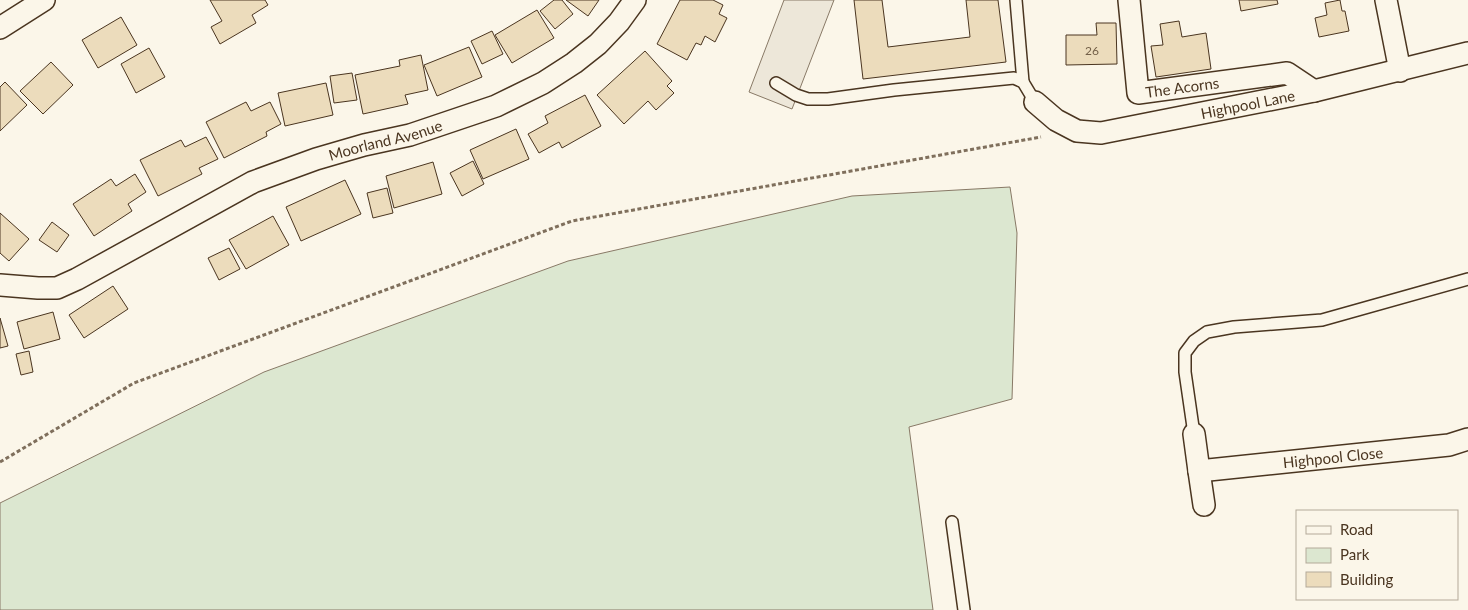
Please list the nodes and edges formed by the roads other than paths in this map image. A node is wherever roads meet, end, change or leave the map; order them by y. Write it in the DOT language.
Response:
graph roads {
  1 [pos="44,0"];
  2 [pos="635,0"];
  3 [pos="1016,0"];
  4 [pos="1129,0"];
  5 [pos="1386,0"];
  6 [pos="0,28"];
  7 [pos="1468,53"];
  8 [pos="1400,70"];
  9 [pos="1023,82"];
  10 [pos="776,83"];
  11 [pos="1314,91"];
  12 [pos="1138,93"];
  13 [pos="1035,102"];
  14 [pos="1140,125"];
  15 [pos="1468,279"];
  16 [pos="0,285"];
  17 [pos="1194,434"];
  18 [pos="1468,439"];
  19 [pos="1199,471"];
  20 [pos="1204,505"];
  21 [pos="952,522"];
  22 [pos="964,610"];
  1 -- 6 [label="street"];
  2 -- 16 [label="street, Moorland Avenue"];
  3 -- 9 [label="lane"];
  4 -- 12 [label="street, The Acorns"];
  5 -- 8 [label="street"];
  7 -- 8 [label="street, Highpool Lane"];
  8 -- 11 [label="street, Highpool Lane"];
  9 -- 10 [label="lane"];
  9 -- 13 [label="lane"];
  11 -- 12 [label="street, The Acorns"];
  11 -- 14 [label="street, Highpool Lane"];
  12 -- 14 [label="street"];
  13 -- 14 [label="street, Highpool Lane"];
  15 -- 17 [label="lane"];
  17 -- 19 [label="street"];
  18 -- 19 [label="street, Highpool Close"];
  19 -- 20 [label="street"];
  21 -- 22 [label="lane"];
}
